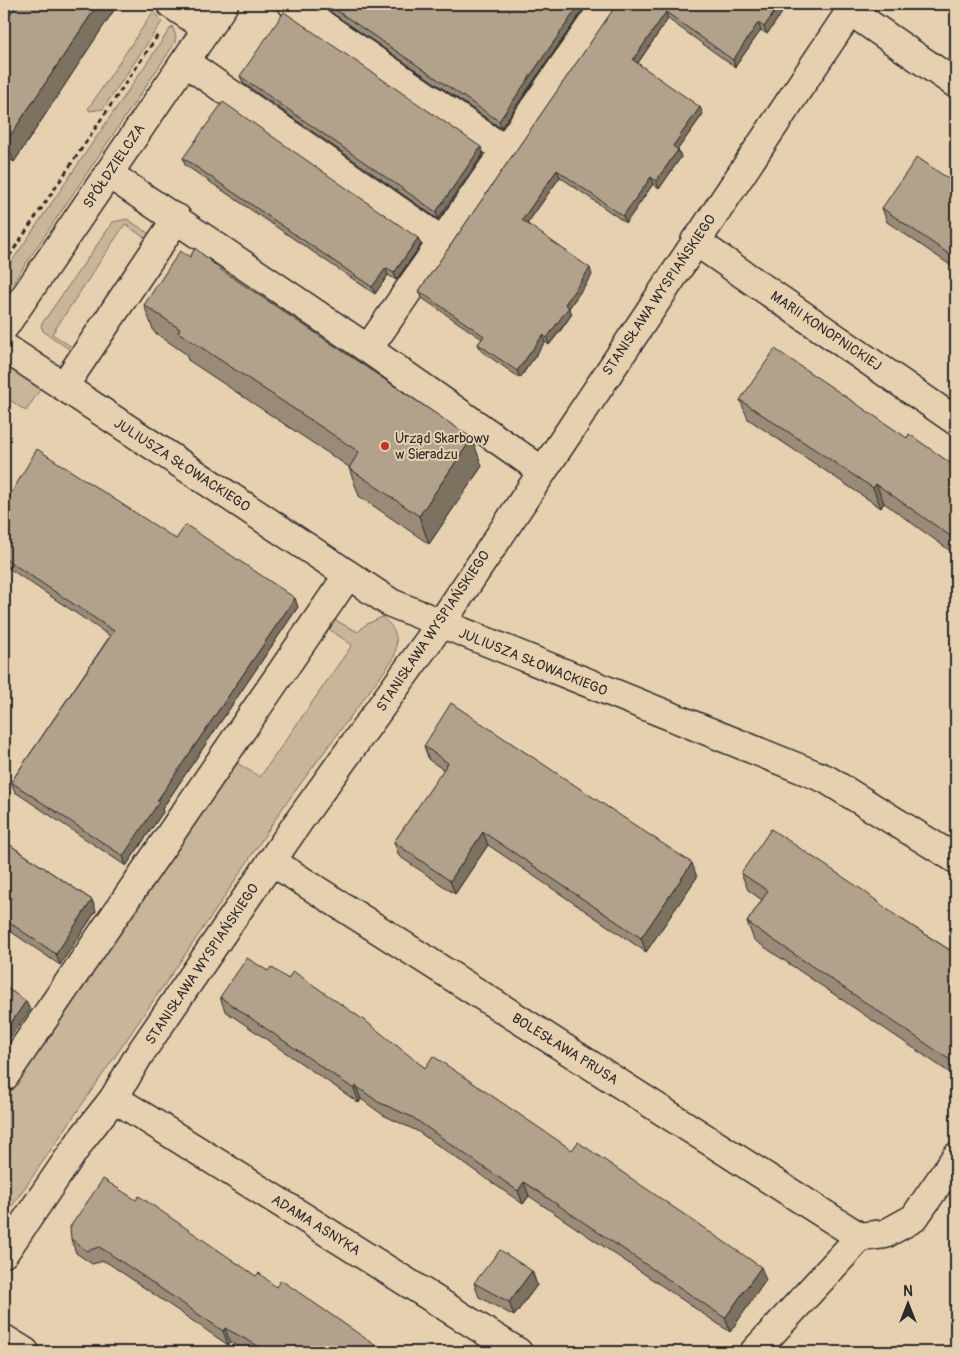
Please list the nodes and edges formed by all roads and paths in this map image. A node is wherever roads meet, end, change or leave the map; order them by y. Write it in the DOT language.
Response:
graph roads {
  1 [pos="14,4"];
  2 [pos="224,4"];
  3 [pos="292,4"];
  4 [pos="606,4"];
  5 [pos="174,6"];
  6 [pos="852,7"];
  7 [pos="4,19"];
  8 [pos="207,28"];
  9 [pos="185,62"];
  10 [pos="956,84"];
  11 [pos="505,150"];
  12 [pos="109,174"];
  13 [pos="177,218"];
  14 [pos="442,241"];
  15 [pos="695,241"];
  16 [pos="4,264"];
  17 [pos="4,327"];
  18 [pos="4,347"];
  19 [pos="368,349"];
  20 [pos="64,386"];
  21 [pos="956,420"];
  22 [pos="541,470"];
  23 [pos="348,575"];
  24 [pos="440,625"];
  25 [pos="956,860"];
  26 [pos="271,861"];
  27 [pos="4,1077"];
  28 [pos="114,1098"];
  29 [pos="956,1157"];
  30 [pos="860,1237"];
  31 [pos="4,1253"];
  32 [pos="4,1338"];
  33 [pos="25,1352"];
  34 [pos="518,1352"];
  35 [pos="754,1352"];
  1 -- 7 [label="street"];
  2 -- 8 [label="street, SPÓŁDZIELCZA"];
  3 -- 11 [label="street"];
  4 -- 11 [label="street"];
  5 -- 8 [label="street"];
  5 -- 16 [label="path"];
  6 -- 10 [label="street"];
  6 -- 15 [label="street, STANISŁAWA WYSPIAŃSKIEGO"];
  8 -- 9 [label="street, SPÓŁDZIELCZA"];
  9 -- 12 [label="street, SPÓŁDZIELCZA"];
  9 -- 14 [label="street"];
  11 -- 14 [label="street"];
  12 -- 13 [label="street"];
  12 -- 17 [label="street, SPÓŁDZIELCZA"];
  13 -- 19 [label="street"];
  13 -- 20 [label="street"];
  14 -- 19 [label="street"];
  15 -- 21 [label="street, MARII KONOPNICKIEJ"];
  15 -- 22 [label="street, STANISŁAWA WYSPIAŃSKIEGO"];
  18 -- 20 [label="street, JULIUSZA SŁOWACKIEGO"];
  19 -- 22 [label="street"];
  20 -- 23 [label="street, JULIUSZA SŁOWACKIEGO"];
  22 -- 24 [label="street, STANISŁAWA WYSPIAŃSKIEGO"];
  23 -- 24 [label="street, JULIUSZA SŁOWACKIEGO"];
  23 -- 27 [label="street"];
  24 -- 25 [label="street, JULIUSZA SŁOWACKIEGO"];
  24 -- 26 [label="street, STANISŁAWA WYSPIAŃSKIEGO"];
  26 -- 28 [label="street, STANISŁAWA WYSPIAŃSKIEGO"];
  26 -- 30 [label="street, BOLESŁAWA PRUSA"];
  28 -- 31 [label="street, STANISŁAWA WYSPIAŃSKIEGO"];
  28 -- 34 [label="street, ADAMA ASNYKA"];
  29 -- 30 [label="street"];
  30 -- 35 [label="street"];
  32 -- 33 [label="street"];
}
